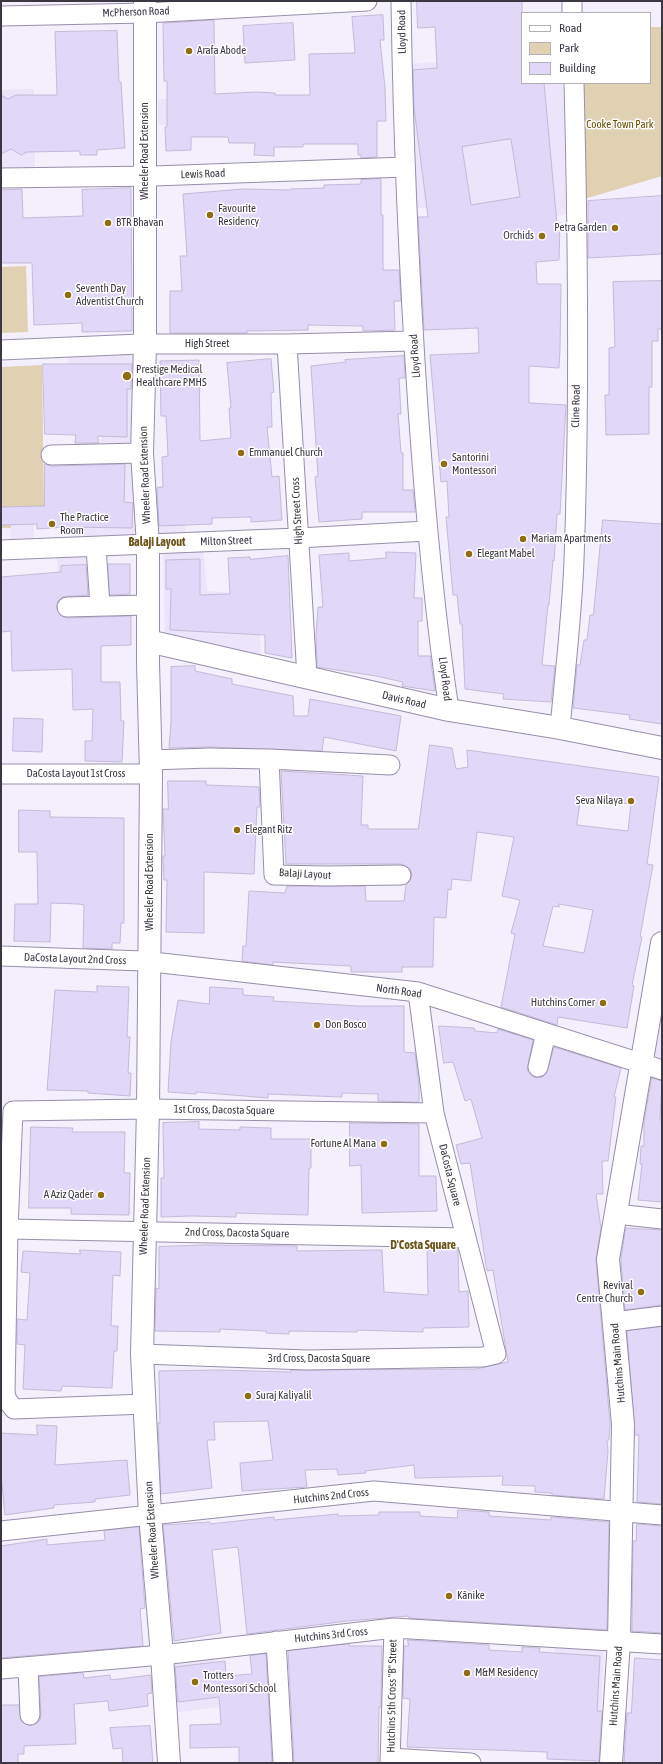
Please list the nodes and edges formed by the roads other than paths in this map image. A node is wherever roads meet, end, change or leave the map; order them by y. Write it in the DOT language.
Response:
graph roads {
  1 [pos="367,1"];
  2 [pos="401,1"];
  3 [pos="572,1"];
  4 [pos="145,7"];
  5 [pos="572,12"];
  6 [pos="1,16"];
  7 [pos="574,84"];
  8 [pos="405,167"];
  9 [pos="145,175"];
  10 [pos="1,178"];
  11 [pos="413,341"];
  12 [pos="145,344"];
  13 [pos="287,344"];
  14 [pos="1,350"];
  15 [pos="142,454"];
  16 [pos="51,455"];
  17 [pos="427,531"];
  18 [pos="298,538"];
  19 [pos="148,545"];
  20 [pos="96,547"];
  21 [pos="1,550"];
  22 [pos="148,605"];
  23 [pos="100,606"];
  24 [pos="66,607"];
  25 [pos="148,641"];
  26 [pos="308,677"];
  27 [pos="449,710"];
  28 [pos="560,728"];
  29 [pos="662,748"];
  30 [pos="269,759"];
  31 [pos="390,765"];
  32 [pos="151,767"];
  33 [pos="1,774"];
  34 [pos="401,875"];
  35 [pos="662,943"];
  36 [pos="1,956"];
  37 [pos="150,962"];
  38 [pos="418,992"];
  39 [pos="546,1033"];
  40 [pos="641,1063"];
  41 [pos="538,1067"];
  42 [pos="662,1070"];
  43 [pos="148,1109"];
  44 [pos="434,1113"];
  45 [pos="616,1214"];
  46 [pos="662,1219"];
  47 [pos="8,1229"];
  48 [pos="144,1231"];
  49 [pos="466,1238"];
  50 [pos="662,1316"];
  51 [pos="614,1322"];
  52 [pos="142,1354"];
  53 [pos="496,1354"];
  54 [pos="145,1404"];
  55 [pos="621,1512"];
  56 [pos="150,1515"];
  57 [pos="662,1515"];
  58 [pos="1,1531"];
  59 [pos="394,1628"];
  60 [pos="619,1641"];
  61 [pos="276,1642"];
  62 [pos="662,1644"];
  63 [pos="162,1655"];
  64 [pos="28,1667"];
  65 [pos="1,1669"];
  66 [pos="30,1715"];
  67 [pos="390,1761"];
  68 [pos="169,1763"];
  69 [pos="283,1763"];
  70 [pos="471,1763"];
  71 [pos="611,1763"];
  1 -- 4 [label="street, McPherson Road"];
  2 -- 8 [label="street, Lloyd Road"];
  3 -- 5 [label="street"];
  4 -- 6 [label="street, McPherson Road"];
  4 -- 9 [label="street, Wheeler Road Extension"];
  7 -- 28 [label="street, Cline Road"];
  8 -- 9 [label="street, Lewis Road"];
  8 -- 11 [label="street, Lloyd Road"];
  9 -- 10 [label="street, Lewis Road"];
  9 -- 12 [label="street, Wheeler Road Extension"];
  11 -- 13 [label="street, High Street"];
  11 -- 17 [label="street, Lloyd Road"];
  12 -- 13 [label="street, High Street"];
  12 -- 14 [label="street, High Street"];
  12 -- 15 [label="street, Wheeler Road Extension"];
  13 -- 18 [label="street, High Street Cross"];
  15 -- 16 [label="street"];
  15 -- 19 [label="street, Wheeler Road Extension"];
  17 -- 18 [label="street, Milton Street"];
  17 -- 27 [label="street, Lloyd Road"];
  18 -- 19 [label="street, Milton Street"];
  18 -- 26 [label="street, High Street Cross"];
  19 -- 20 [label="street, Milton Street"];
  19 -- 22 [label="street, Wheeler Road Extension"];
  20 -- 21 [label="street, Milton Street"];
  20 -- 23 [label="street"];
  22 -- 23 [label="street"];
  22 -- 25 [label="street, Wheeler Road Extension"];
  23 -- 24 [label="street"];
  25 -- 26 [label="street, Davis Road"];
  25 -- 32 [label="street, Wheeler Road Extension"];
  26 -- 27 [label="street, Davis Road"];
  27 -- 28 [label="street, Davis Road"];
  28 -- 29 [label="street, Davis Road"];
  30 -- 31 [label="street"];
  30 -- 32 [label="street"];
  30 -- 34 [label="street, Balaji Layout"];
  32 -- 33 [label="street, DaCosta Layout 1st Cross"];
  32 -- 37 [label="street, Wheeler Road Extension"];
  35 -- 40 [label="street, Hutchins Main Road"];
  36 -- 37 [label="street, DaCosta Layout 2nd Cross"];
  37 -- 38 [label="street, North Road"];
  37 -- 43 [label="street, Wheeler Road Extension"];
  38 -- 39 [label="street, North Road"];
  38 -- 44 [label="street, DaCosta Square"];
  39 -- 40 [label="street, North Road"];
  39 -- 41 [label="street"];
  40 -- 42 [label="street, North Road"];
  40 -- 45 [label="street, Hutchins Main Road"];
  43 -- 44 [label="street, 1st Cross, Dacosta Square"];
  43 -- 47 [label="street, 1st Cross, Dacosta Square"];
  43 -- 48 [label="street, Wheeler Road Extension"];
  44 -- 49 [label="street, DaCosta Square"];
  45 -- 46 [label="street"];
  45 -- 51 [label="street, Hutchins Main Road"];
  47 -- 48 [label="street, 2nd Cross, Dacosta Square"];
  47 -- 54 [label="street"];
  48 -- 49 [label="street, 2nd Cross, Dacosta Square"];
  48 -- 52 [label="street, Wheeler Road Extension"];
  49 -- 53 [label="street, DaCosta Square"];
  50 -- 51 [label="street"];
  51 -- 55 [label="street, Hutchins Main Road"];
  52 -- 53 [label="street, 3rd Cross, Dacosta Square"];
  52 -- 54 [label="street, Wheeler Road Extension"];
  54 -- 56 [label="street, Wheeler Road Extension"];
  55 -- 56 [label="street, Hutchins 2nd Cross"];
  55 -- 57 [label="street, Hutchins 2nd Cross"];
  55 -- 60 [label="street, Hutchins Main Road"];
  56 -- 58 [label="street, Hutchins 2nd Cross"];
  56 -- 63 [label="street, Wheeler Road Extension"];
  59 -- 60 [label="street, Hutchins 3rd Cross"];
  59 -- 61 [label="street, Hutchins 3rd Cross"];
  59 -- 67 [label="street, Hutchins 5th Cross \"B\" Street"];
  60 -- 62 [label="street, Hutchins 3rd Cross"];
  60 -- 71 [label="street, Hutchins Main Road"];
  61 -- 63 [label="street, Hutchins 3rd Cross"];
  61 -- 69 [label="street"];
  63 -- 64 [label="street, Hutchins 3rd Cross"];
  63 -- 68 [label="street, Wheeler Road Extension"];
  64 -- 65 [label="street, Hutchins 3rd Cross"];
  64 -- 66 [label="street"];
  67 -- 70 [label="street"];
}
